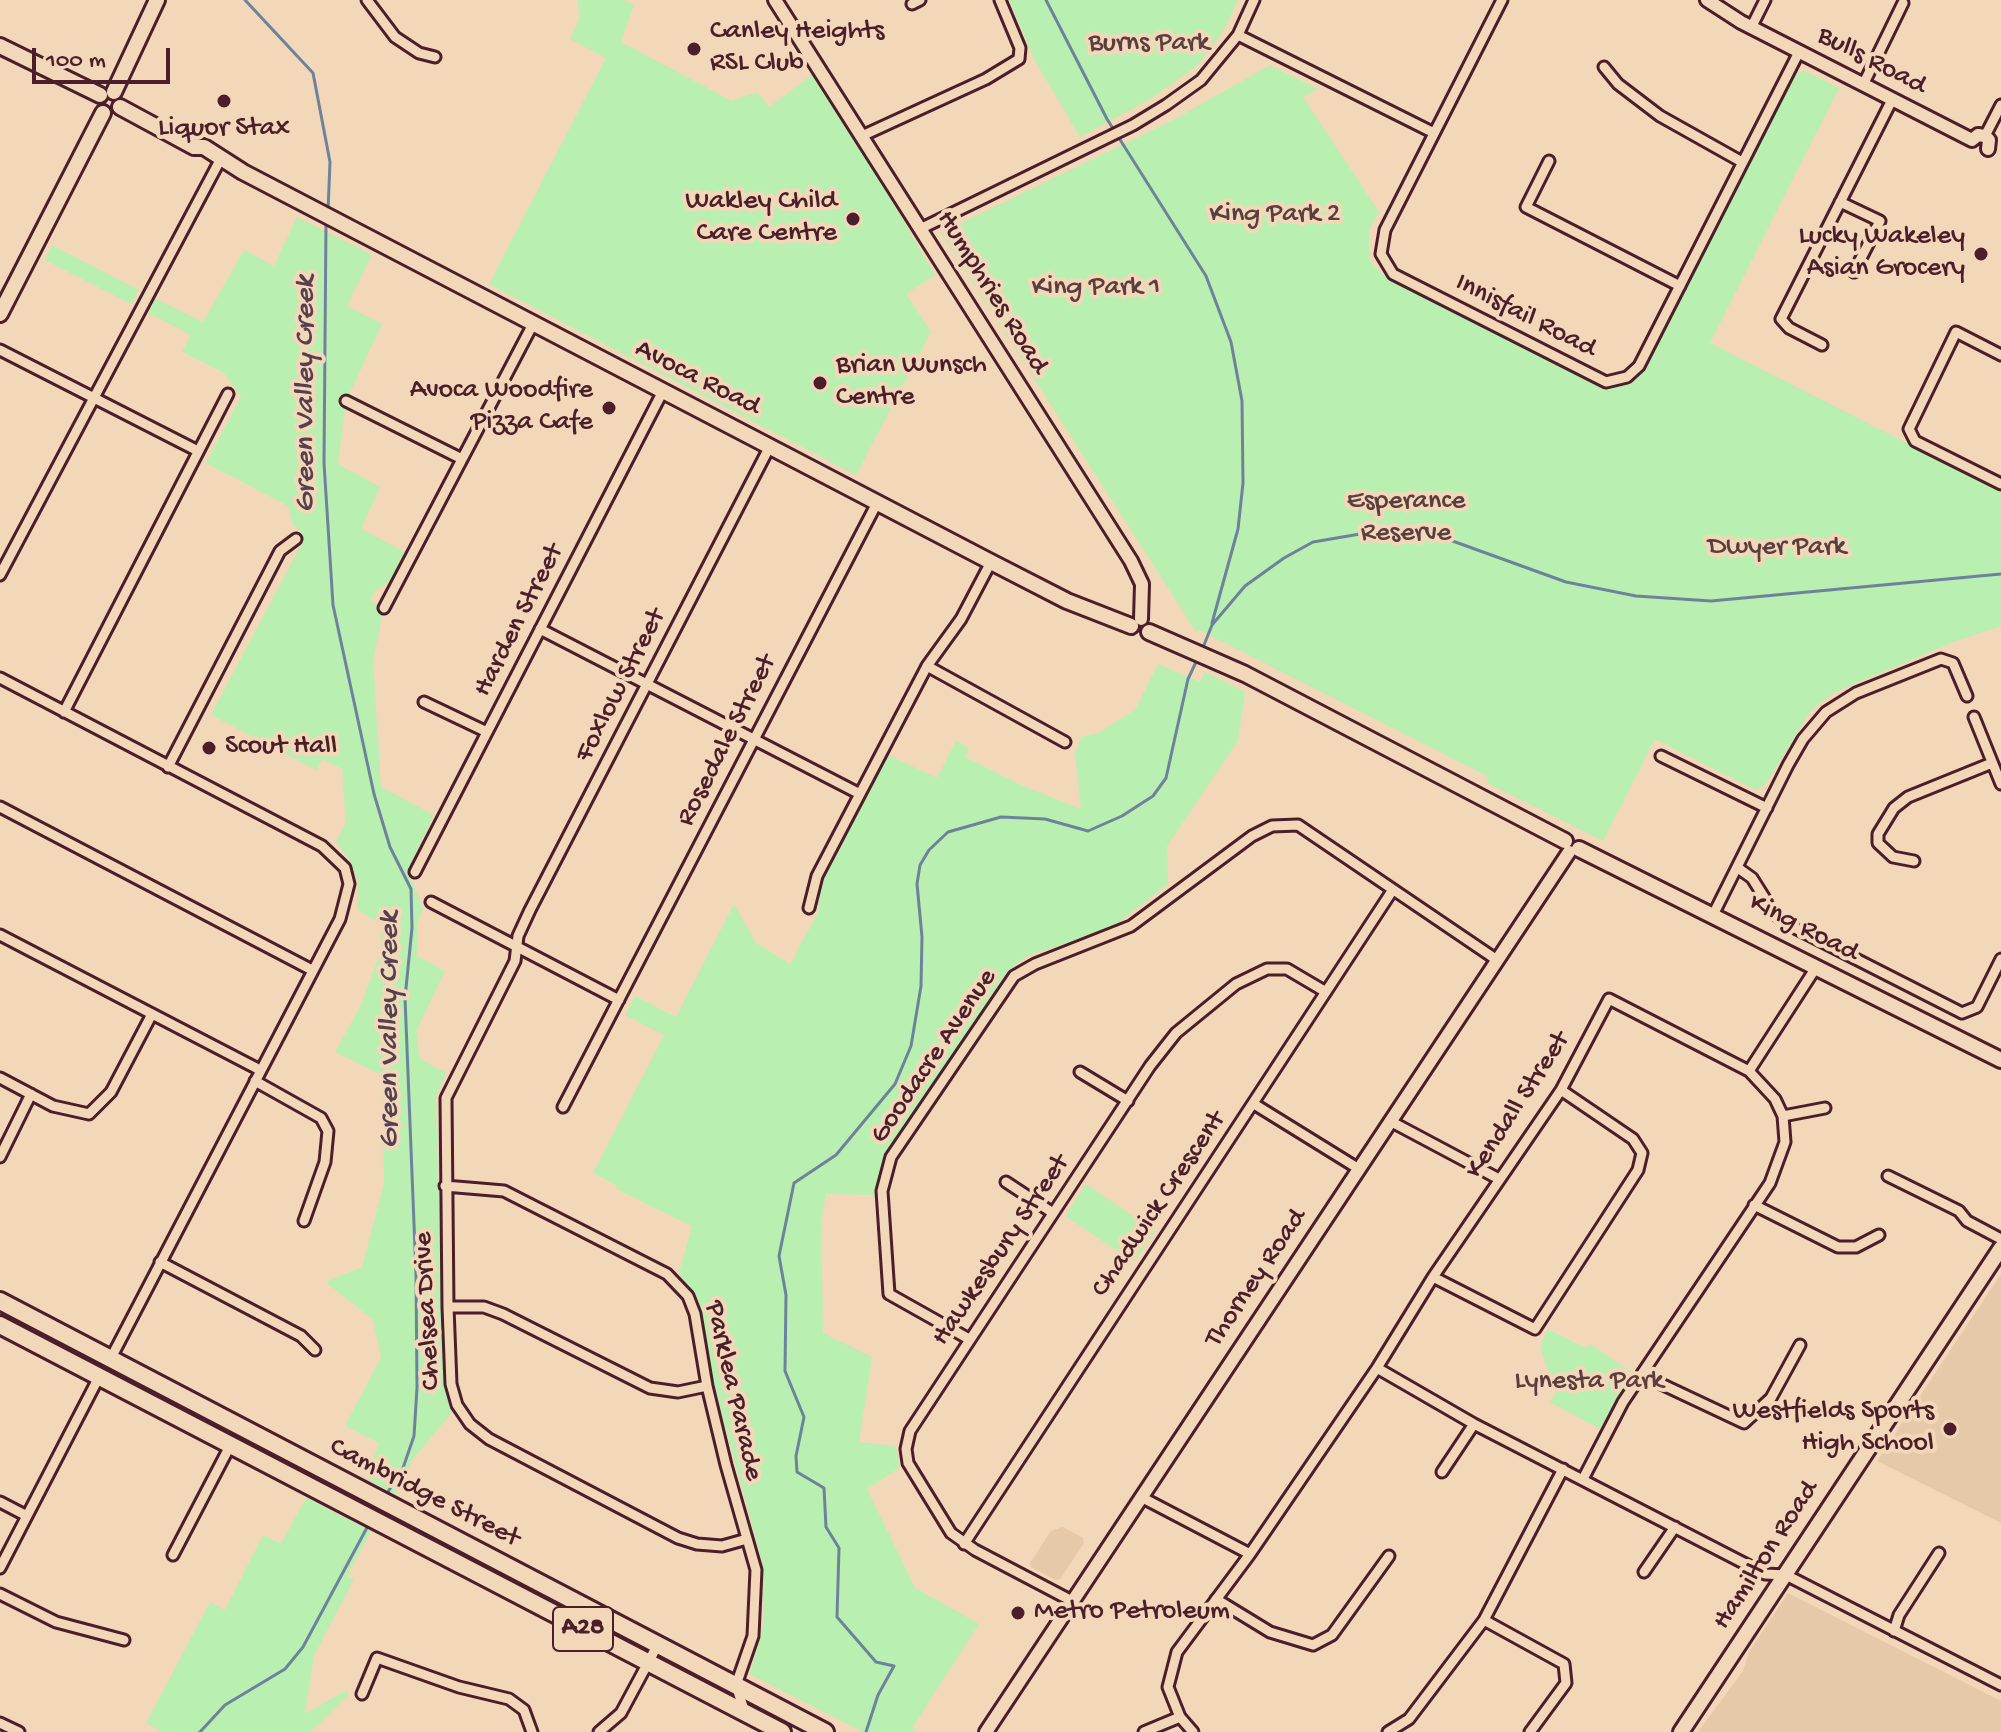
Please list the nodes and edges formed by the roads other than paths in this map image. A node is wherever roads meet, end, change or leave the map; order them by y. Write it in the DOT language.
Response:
graph roads {
  1 [pos="157,0"];
  2 [pos="367,0"];
  3 [pos="775,0"];
  4 [pos="1000,0"];
  5 [pos="1254,0"];
  6 [pos="1502,0"];
  7 [pos="1707,0"];
  8 [pos="1765,0"];
  9 [pos="1903,3"];
  10 [pos="1751,28"];
  11 [pos="1238,35"];
  12 [pos="1,48"];
  13 [pos="1799,52"];
  14 [pos="435,57"];
  15 [pos="1604,67"];
  16 [pos="1863,85"];
  17 [pos="107,94"];
  18 [pos="1892,100"];
  19 [pos="2001,105"];
  20 [pos="120,107"];
  21 [pos="103,113"];
  22 [pos="1434,133"];
  23 [pos="864,135"];
  24 [pos="1987,142"];
  25 [pos="194,147"];
  26 [pos="2001,156"];
  27 [pos="1549,161"];
  28 [pos="1742,162"];
  29 [pos="218,164"];
  30 [pos="243,172"];
  31 [pos="1840,202"];
  32 [pos="922,228"];
  33 [pos="1854,272"];
  34 [pos="1680,286"];
  35 [pos="0,314"];
  36 [pos="533,324"];
  37 [pos="1822,345"];
  38 [pos="0,350"];
  39 [pos="2001,355"];
  40 [pos="663,391"];
  41 [pos="228,394"];
  42 [pos="92,397"];
  43 [pos="346,401"];
  44 [pos="770,446"];
  45 [pos="198,451"];
  46 [pos="462,459"];
  47 [pos="2001,484"];
  48 [pos="877,503"];
  49 [pos="296,539"];
  50 [pos="991,562"];
  51 [pos="0,575"];
  52 [pos="384,608"];
  53 [pos="1140,626"];
  54 [pos="540,629"];
  55 [pos="1211,658"];
  56 [pos="927,666"];
  57 [pos="0,678"];
  58 [pos="648,684"];
  59 [pos="1967,696"];
  60 [pos="424,702"];
  61 [pos="64,712"];
  62 [pos="1974,717"];
  63 [pos="487,732"];
  64 [pos="753,740"];
  65 [pos="1065,742"];
  66 [pos="1661,756"];
  67 [pos="1992,763"];
  68 [pos="168,767"];
  69 [pos="2001,784"];
  70 [pos="860,794"];
  71 [pos="0,807"];
  72 [pos="1767,808"];
  73 [pos="1571,847"];
  74 [pos="1914,861"];
  75 [pos="1738,868"];
  76 [pos="415,872"];
  77 [pos="1392,891"];
  78 [pos="431,902"];
  79 [pos="809,908"];
  80 [pos="1714,913"];
  81 [pos="0,935"];
  82 [pos="517,947"];
  83 [pos="2001,959"];
  84 [pos="1497,960"];
  85 [pos="1817,966"];
  86 [pos="312,970"];
  87 [pos="1326,992"];
  88 [pos="619,1000"];
  89 [pos="152,1014"];
  90 [pos="2001,1060"];
  91 [pos="260,1070"];
  92 [pos="1749,1071"];
  93 [pos="1080,1072"];
  94 [pos="0,1078"];
  95 [pos="255,1081"];
  96 [pos="1561,1090"];
  97 [pos="31,1094"];
  98 [pos="1128,1101"];
  99 [pos="1254,1104"];
  100 [pos="563,1107"];
  101 [pos="1825,1108"];
  102 [pos="1783,1116"];
  103 [pos="1390,1121"];
  104 [pos="0,1157"];
  105 [pos="1359,1169"];
  106 [pos="1888,1176"];
  107 [pos="1499,1179"];
  108 [pos="1006,1182"];
  109 [pos="445,1186"];
  110 [pos="1754,1205"];
  111 [pos="1053,1213"];
  112 [pos="304,1221"];
  113 [pos="1879,1235"];
  114 [pos="2001,1239"];
  115 [pos="2001,1248"];
  116 [pos="160,1262"];
  117 [pos="1433,1277"];
  118 [pos="0,1301"];
  119 [pos="448,1307"];
  120 [pos="0,1325"];
  121 [pos="969,1339"];
  122 [pos="1800,1345"];
  123 [pos="315,1350"];
  124 [pos="111,1358"];
  125 [pos="1377,1368"];
  126 [pos="1642,1375"];
  127 [pos="99,1377"];
  128 [pos="707,1386"];
  129 [pos="1474,1424"];
  130 [pos="230,1446"];
  131 [pos="1563,1469"];
  132 [pos="1442,1472"];
  133 [pos="1583,1479"];
  134 [pos="1141,1497"];
  135 [pos="0,1502"];
  136 [pos="27,1516"];
  137 [pos="1675,1527"];
  138 [pos="747,1539"];
  139 [pos="964,1544"];
  140 [pos="1939,1553"];
  141 [pos="1250,1554"];
  142 [pos="173,1555"];
  143 [pos="1389,1556"];
  144 [pos="0,1568"];
  145 [pos="1644,1572"];
  146 [pos="1786,1575"];
  147 [pos="0,1594"];
  148 [pos="1216,1599"];
  149 [pos="1072,1601"];
  150 [pos="1484,1620"];
  151 [pos="1894,1631"];
  152 [pos="124,1640"];
  153 [pos="657,1646"];
  154 [pos="647,1663"];
  155 [pos="2000,1683"];
  156 [pos="736,1685"];
  157 [pos="362,1694"];
  158 [pos="745,1713"];
  159 [pos="1180,1717"];
  160 [pos="0,1723"];
  161 [pos="19,1732"];
  162 [pos="532,1732"];
  163 [pos="599,1732"];
  164 [pos="782,1732"];
  165 [pos="825,1732"];
  166 [pos="986,1732"];
  167 [pos="1144,1732"];
  168 [pos="1193,1732"];
  169 [pos="1388,1732"];
  170 [pos="1530,1732"];
  171 [pos="1681,1732"];
  1 -- 17 [label="main road"];
  2 -- 14 [label="street"];
  3 -- 23 [label="street, Humphries Road"];
  4 -- 23 [label="street"];
  5 -- 11 [label="street"];
  6 -- 22 [label="street, Innisfail Road"];
  7 -- 10 [label="street, Bulls Road"];
  8 -- 10 [label="street"];
  9 -- 16 [label="street"];
  10 -- 13 [label="street, Bulls Road"];
  11 -- 22 [label="street"];
  11 -- 32 [label="street"];
  12 -- 17 [label="main road"];
  13 -- 16 [label="street, Bulls Road"];
  13 -- 28 [label="street, Innisfail Road"];
  15 -- 28 [label="street"];
  16 -- 18 [label="street, Bulls Road"];
  17 -- 20 [label="main road"];
  17 -- 21 [label="main road"];
  18 -- 24 [label="street, Bulls Road"];
  18 -- 31 [label="street"];
  19 -- 24 [label="street"];
  20 -- 21 [label="main road"];
  20 -- 25 [label="main road, Avoca Road"];
  21 -- 35 [label="main road"];
  22 -- 34 [label="street, Innisfail Road"];
  23 -- 32 [label="street, Humphries Road"];
  24 -- 26 [label="street"];
  25 -- 29 [label="main road, Avoca Road"];
  25 -- 30 [label="main road, Avoca Road"];
  27 -- 34 [label="street"];
  28 -- 34 [label="street, Innisfail Road"];
  29 -- 30 [label="main road, Avoca Road"];
  29 -- 42 [label="street"];
  30 -- 36 [label="main road, Avoca Road"];
  31 -- 33 [label="street"];
  31 -- 37 [label="street"];
  32 -- 53 [label="street, Humphries Road"];
  36 -- 40 [label="main road, Avoca Road"];
  36 -- 46 [label="street"];
  38 -- 42 [label="street"];
  39 -- 47 [label="street"];
  40 -- 44 [label="main road, Avoca Road"];
  40 -- 54 [label="street, Harden Street"];
  41 -- 45 [label="street"];
  42 -- 45 [label="street"];
  42 -- 51 [label="street"];
  43 -- 46 [label="street"];
  44 -- 48 [label="main road, Avoca Road"];
  44 -- 58 [label="street, Foxlow Street"];
  45 -- 61 [label="street"];
  46 -- 52 [label="street"];
  48 -- 50 [label="main road, Avoca Road"];
  48 -- 64 [label="street, Rosedale Street"];
  49 -- 68 [label="street"];
  50 -- 53 [label="main road, Avoca Road"];
  50 -- 56 [label="street"];
  53 -- 55 [label="main road, Avoca Road"];
  54 -- 58 [label="street"];
  54 -- 63 [label="street, Harden Street"];
  55 -- 73 [label="main road, King Road"];
  56 -- 65 [label="street"];
  56 -- 70 [label="street"];
  57 -- 61 [label="street"];
  58 -- 64 [label="street"];
  58 -- 82 [label="street, Foxlow Street"];
  59 -- 72 [label="street"];
  60 -- 63 [label="street"];
  61 -- 68 [label="street"];
  62 -- 67 [label="street"];
  63 -- 76 [label="street, Harden Street"];
  64 -- 70 [label="street"];
  64 -- 88 [label="street, Rosedale Street"];
  66 -- 72 [label="street"];
  67 -- 69 [label="street"];
  67 -- 74 [label="street"];
  68 -- 86 [label="street"];
  70 -- 79 [label="street"];
  71 -- 86 [label="street"];
  72 -- 75 [label="street"];
  73 -- 80 [label="main road, King Road"];
  73 -- 84 [label="street, Thorney Road"];
  75 -- 80 [label="street"];
  75 -- 83 [label="street"];
  77 -- 84 [label="street, Goodacre Avenue"];
  77 -- 87 [label="street, Chadwick Crescent"];
  77 -- 121 [label="street, Goodacre Avenue"];
  78 -- 82 [label="street"];
  80 -- 85 [label="main road, King Road"];
  81 -- 89 [label="street"];
  82 -- 88 [label="street"];
  82 -- 109 [label="street, Chelsea Drive"];
  84 -- 103 [label="street, Thorney Road"];
  85 -- 90 [label="main road, King Road"];
  85 -- 92 [label="street"];
  86 -- 91 [label="street"];
  87 -- 98 [label="street, Hawkesbury Street"];
  87 -- 99 [label="street, Chadwick Crescent"];
  88 -- 100 [label="street, Rosedale Street"];
  89 -- 91 [label="street"];
  89 -- 97 [label="street"];
  91 -- 95 [label="street"];
  92 -- 96 [label="street, Kendall Street"];
  92 -- 102 [label="street"];
  93 -- 98 [label="street"];
  94 -- 97 [label="street"];
  95 -- 112 [label="street"];
  95 -- 116 [label="street"];
  96 -- 107 [label="street, Kendall Street"];
  96 -- 117 [label="street"];
  97 -- 104 [label="street"];
  98 -- 111 [label="street, Hawkesbury Street"];
  99 -- 105 [label="street"];
  99 -- 139 [label="street, Chadwick Crescent"];
  101 -- 102 [label="street"];
  102 -- 110 [label="street"];
  103 -- 105 [label="street, Thorney Road"];
  103 -- 107 [label="street"];
  105 -- 134 [label="street, Thorney Road"];
  106 -- 114 [label="street"];
  107 -- 117 [label="street, Kendall Street"];
  108 -- 111 [label="street"];
  109 -- 119 [label="street, Chelsea Drive"];
  109 -- 128 [label="street, Parklea Parade"];
  110 -- 113 [label="street"];
  110 -- 126 [label="street"];
  111 -- 121 [label="street, Hawkesbury Street"];
  115 -- 146 [label="main road, Hamilton Road"];
  116 -- 123 [label="street"];
  116 -- 124 [label="street"];
  117 -- 125 [label="street, Kendall Street"];
  118 -- 124 [label="highway, Cambridge Street / A28"];
  119 -- 128 [label="street"];
  119 -- 138 [label="street, Chelsea Drive"];
  120 -- 127 [label="highway, Cambridge Street / A28"];
  121 -- 139 [label="street, Hawkesbury Street"];
  122 -- 126 [label="street"];
  124 -- 153 [label="highway, Cambridge Street / A28"];
  125 -- 129 [label="street"];
  125 -- 141 [label="street, Kendall Street"];
  126 -- 133 [label="street"];
  127 -- 130 [label="highway, Cambridge Street / A28"];
  127 -- 136 [label="street"];
  128 -- 138 [label="street, Parklea Parade"];
  129 -- 131 [label="street"];
  129 -- 132 [label="street"];
  130 -- 142 [label="street"];
  130 -- 154 [label="highway, Cambridge Street / A28"];
  131 -- 133 [label="street"];
  131 -- 150 [label="street"];
  133 -- 137 [label="street"];
  134 -- 141 [label="street"];
  134 -- 149 [label="street, Thorney Road"];
  135 -- 136 [label="street"];
  136 -- 144 [label="street"];
  137 -- 145 [label="street"];
  137 -- 146 [label="street"];
  138 -- 156 [label="street, Parklea Parade"];
  139 -- 149 [label="street, Hawkesbury Street"];
  140 -- 151 [label="street"];
  141 -- 148 [label="street, Kendall Street"];
  143 -- 148 [label="street"];
  146 -- 151 [label="street"];
  146 -- 171 [label="main road, Hamilton Road"];
  147 -- 152 [label="street"];
  148 -- 159 [label="street, Kendall Street"];
  149 -- 166 [label="street, Thorney Road"];
  150 -- 169 [label="street"];
  150 -- 170 [label="street"];
  151 -- 155 [label="street"];
  153 -- 154 [label="street"];
  153 -- 156 [label="highway, Cambridge Street / A28"];
  154 -- 158 [label="highway, Cambridge Street / A28"];
  154 -- 163 [label="street"];
  156 -- 158 [label="street"];
  156 -- 165 [label="highway, Cambridge Street / A28"];
  157 -- 162 [label="street"];
  158 -- 164 [label="highway, Cambridge Street / A28"];
  159 -- 167 [label="street"];
  159 -- 168 [label="street"];
  160 -- 161 [label="street"];
}
